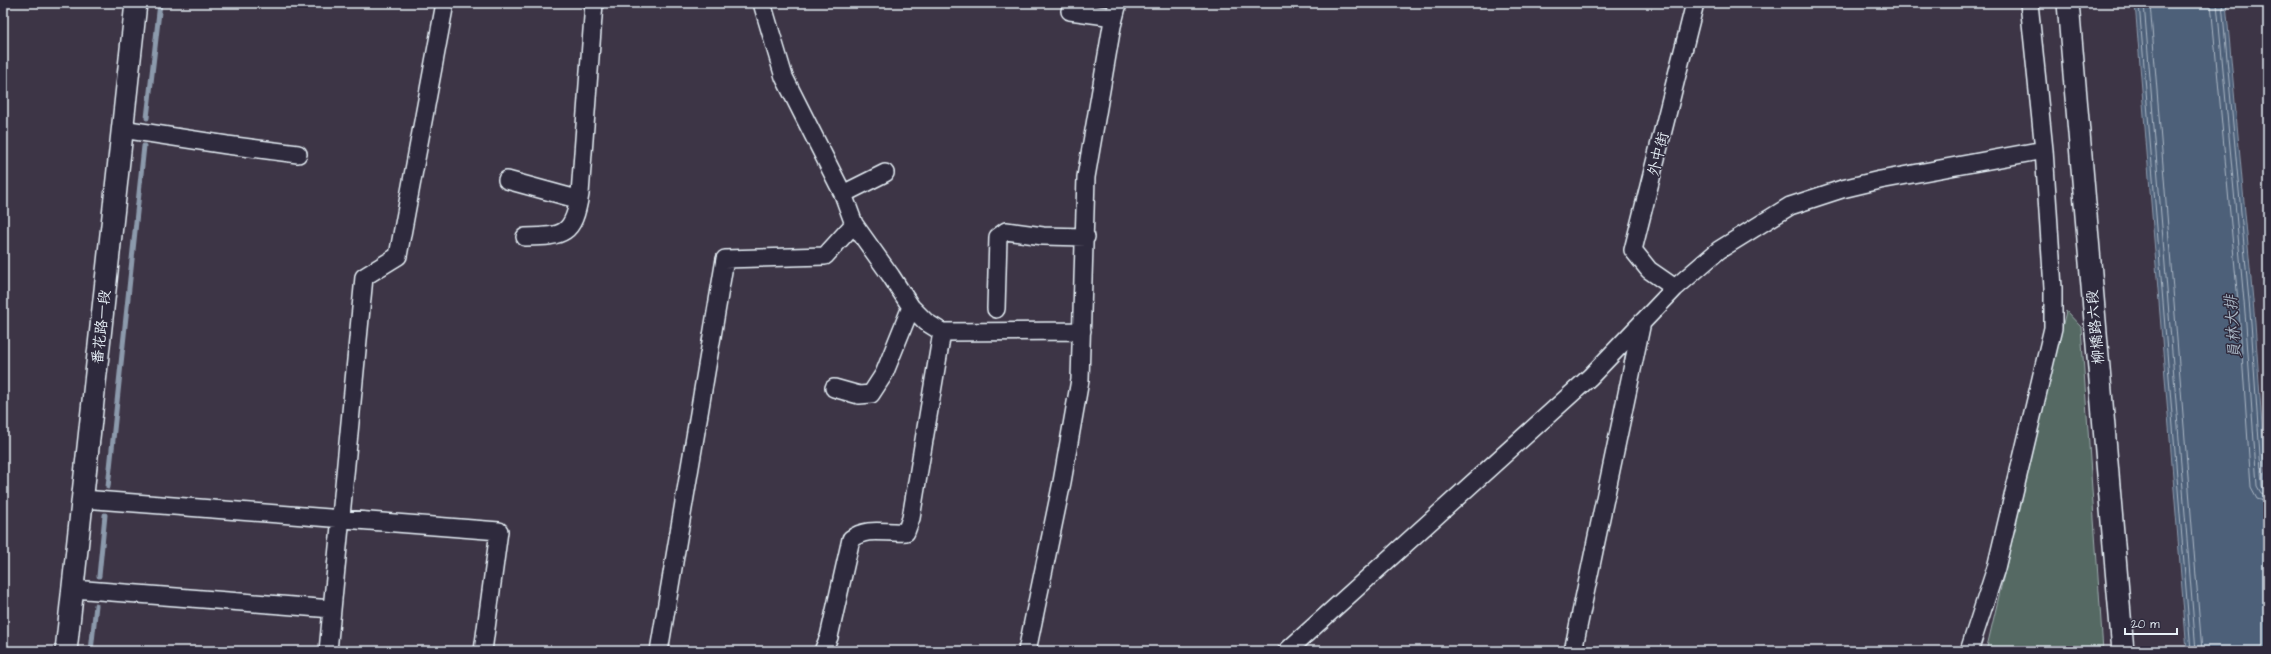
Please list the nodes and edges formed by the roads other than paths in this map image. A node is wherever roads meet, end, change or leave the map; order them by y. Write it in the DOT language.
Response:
graph roads {
  1 [pos="136,3"];
  2 [pos="445,3"];
  3 [pos="594,3"];
  4 [pos="762,3"];
  5 [pos="1694,3"];
  6 [pos="2029,3"];
  7 [pos="2068,3"];
  8 [pos="1116,10"];
  9 [pos="1070,12"];
  10 [pos="122,129"];
  11 [pos="2044,150"];
  12 [pos="298,154"];
  13 [pos="885,173"];
  14 [pos="507,180"];
  15 [pos="580,194"];
  16 [pos="843,194"];
  17 [pos="854,224"];
  18 [pos="525,237"];
  19 [pos="1086,237"];
  20 [pos="1675,288"];
  21 [pos="911,307"];
  22 [pos="996,309"];
  23 [pos="1642,322"];
  24 [pos="1082,331"];
  25 [pos="942,332"];
  26 [pos="834,388"];
  27 [pos="83,499"];
  28 [pos="340,519"];
  29 [pos="73,589"];
  30 [pos="332,609"];
  31 [pos="66,651"];
  32 [pos="328,651"];
  33 [pos="483,651"];
  34 [pos="659,651"];
  35 [pos="823,651"];
  36 [pos="1027,651"];
  37 [pos="1287,651"];
  38 [pos="1573,651"];
  39 [pos="1968,651"];
  40 [pos="2123,651"];
  1 -- 10 [label="main road, 番花路一段"];
  2 -- 28 [label="street"];
  3 -- 15 [label="street"];
  4 -- 16 [label="street"];
  5 -- 20 [label="street, 外中街"];
  6 -- 11 [label="street"];
  7 -- 40 [label="main road, 柳橋路六段"];
  8 -- 9 [label="street"];
  8 -- 19 [label="street"];
  10 -- 12 [label="street"];
  10 -- 27 [label="main road, 番花路一段"];
  11 -- 20 [label="street"];
  11 -- 39 [label="street"];
  13 -- 16 [label="street"];
  14 -- 15 [label="street"];
  15 -- 18 [label="street"];
  16 -- 17 [label="street"];
  17 -- 21 [label="street"];
  17 -- 34 [label="street"];
  19 -- 22 [label="street"];
  19 -- 24 [label="street"];
  20 -- 23 [label="street"];
  21 -- 25 [label="street"];
  21 -- 26 [label="street"];
  23 -- 37 [label="street"];
  23 -- 38 [label="street"];
  24 -- 25 [label="street"];
  24 -- 36 [label="street"];
  25 -- 35 [label="street"];
  27 -- 28 [label="street"];
  27 -- 29 [label="main road, 番花路一段"];
  28 -- 30 [label="street"];
  28 -- 33 [label="street"];
  29 -- 30 [label="street"];
  29 -- 31 [label="main road, 番花路一段"];
  30 -- 32 [label="street"];
}
